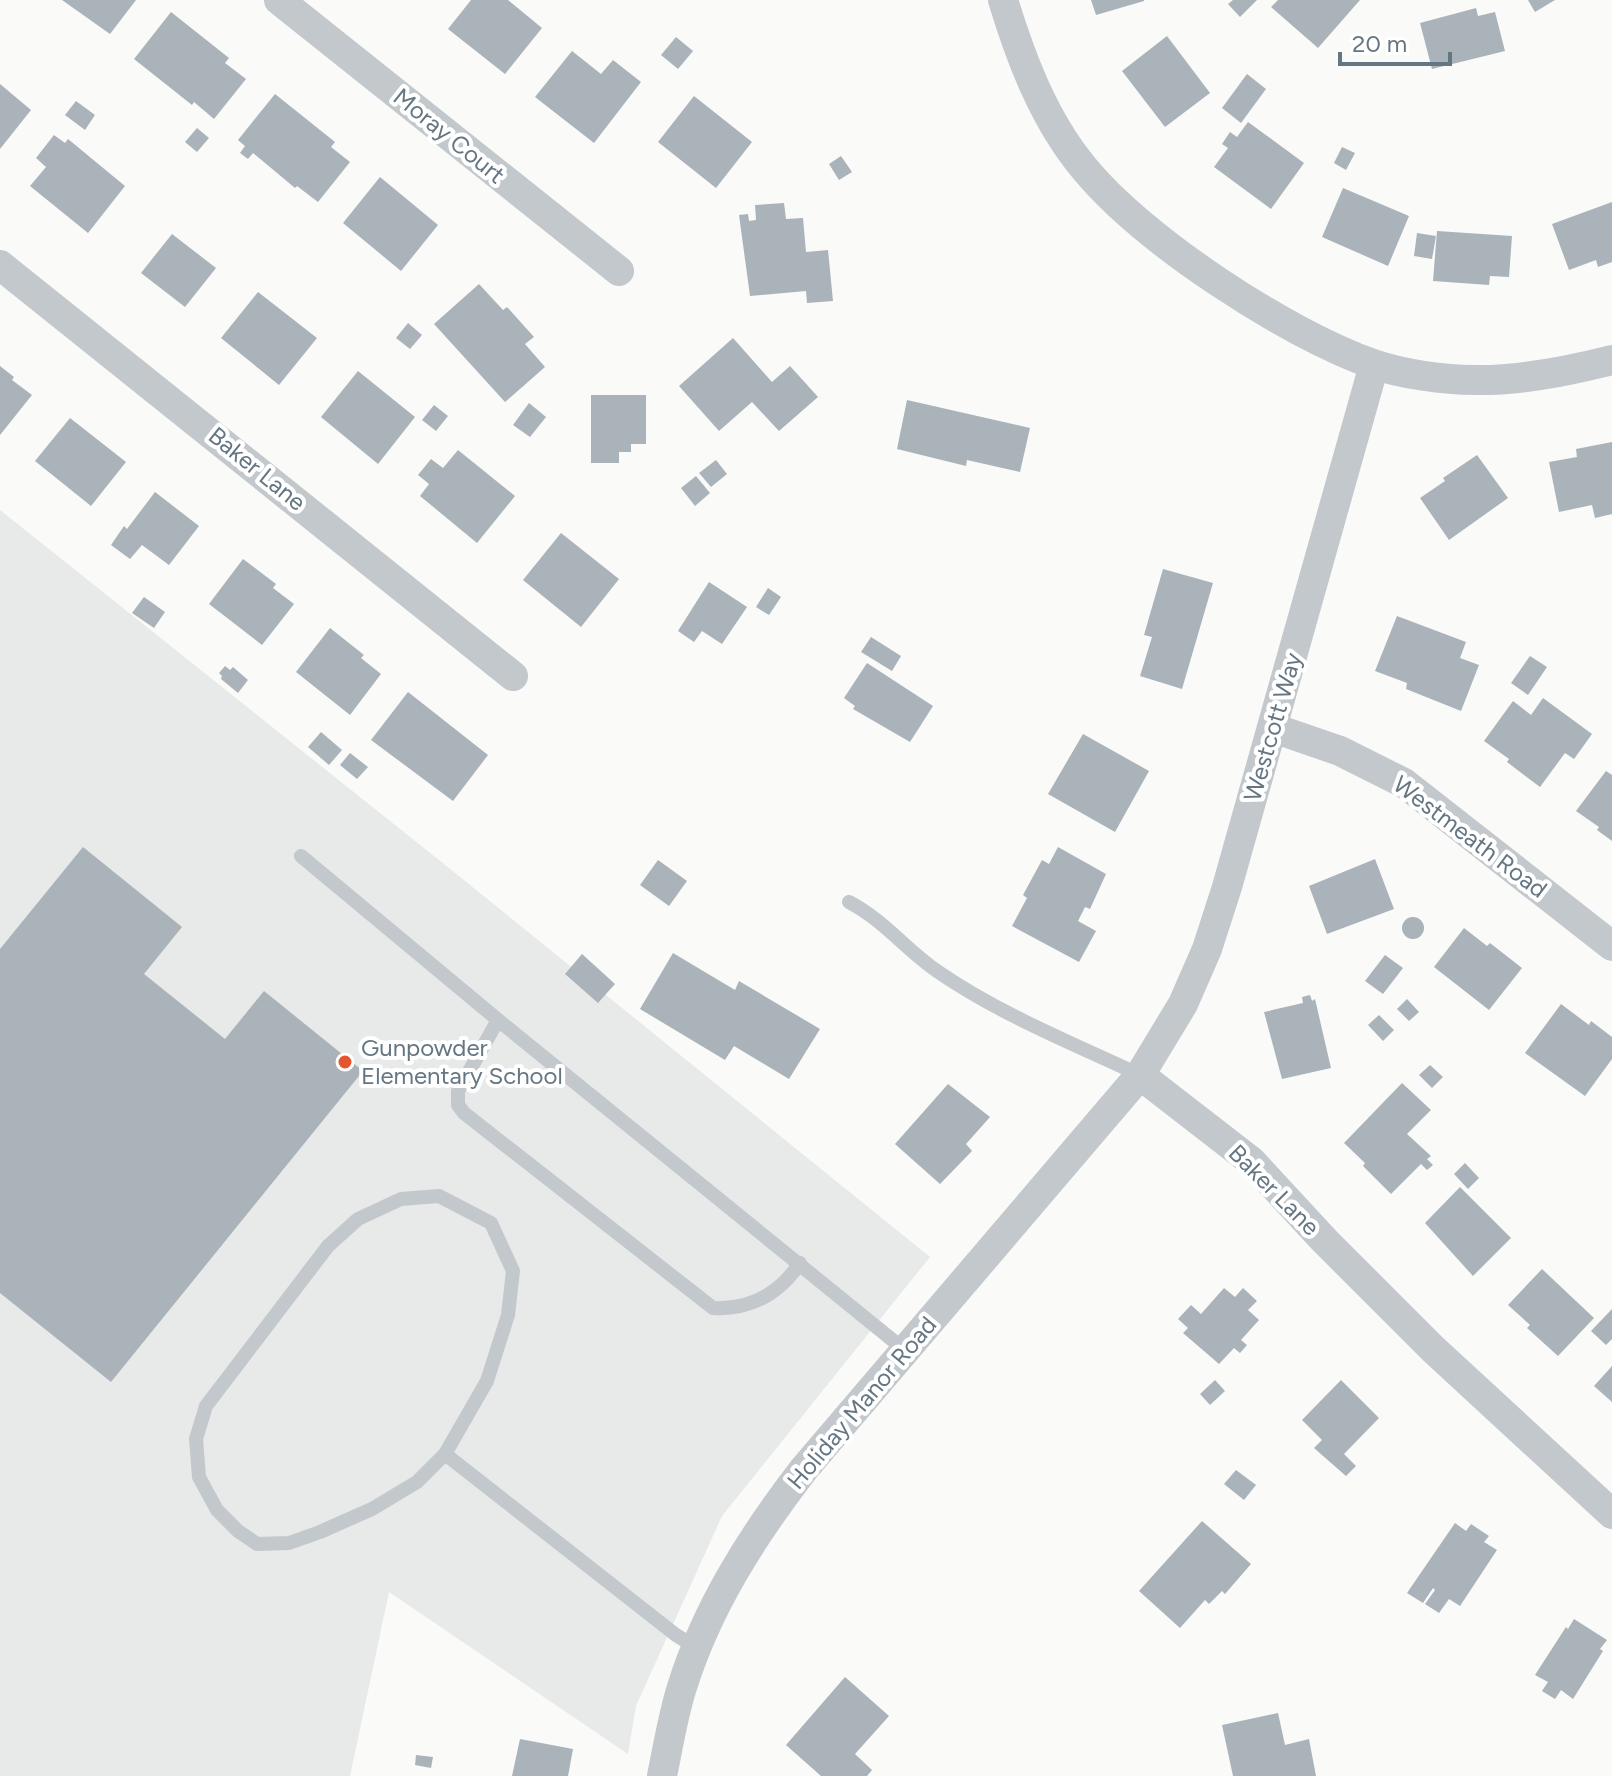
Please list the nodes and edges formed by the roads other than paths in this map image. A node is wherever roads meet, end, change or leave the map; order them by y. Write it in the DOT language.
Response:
graph roads {
  1 [pos="279,0"];
  2 [pos="1003,0"];
  3 [pos="0,265"];
  4 [pos="619,271"];
  5 [pos="1612,360"];
  6 [pos="1374,365"];
  7 [pos="513,676"];
  8 [pos="1273,728"];
  9 [pos="301,856"];
  10 [pos="849,902"];
  11 [pos="1612,946"];
  12 [pos="498,1020"];
  13 [pos="1140,1075"];
  14 [pos="800,1263"];
  15 [pos="906,1351"];
  16 [pos="445,1454"];
  17 [pos="1612,1514"];
  18 [pos="697,1648"];
  19 [pos="662,1776"];
  1 -- 4 [label="street, Moray Court"];
  2 -- 6 [label="street"];
  3 -- 7 [label="street, Baker Lane"];
  5 -- 6 [label="street"];
  6 -- 8 [label="street, Westcott Way"];
  8 -- 11 [label="street, Westmeath Road"];
  8 -- 13 [label="street, Westcott Way"];
  9 -- 12 [label="lane"];
  10 -- 13 [label="lane, Baker Lane"];
  12 -- 14 [label="lane"];
  12 -- 14 [label="lane"];
  13 -- 15 [label="street, Holiday Manor Road"];
  13 -- 17 [label="street, Baker Lane"];
  14 -- 15 [label="lane"];
  15 -- 18 [label="street, Holiday Manor Road"];
  16 -- 16 [label="lane"];
  16 -- 18 [label="lane"];
  18 -- 19 [label="street, Holiday Manor Road"];
}
